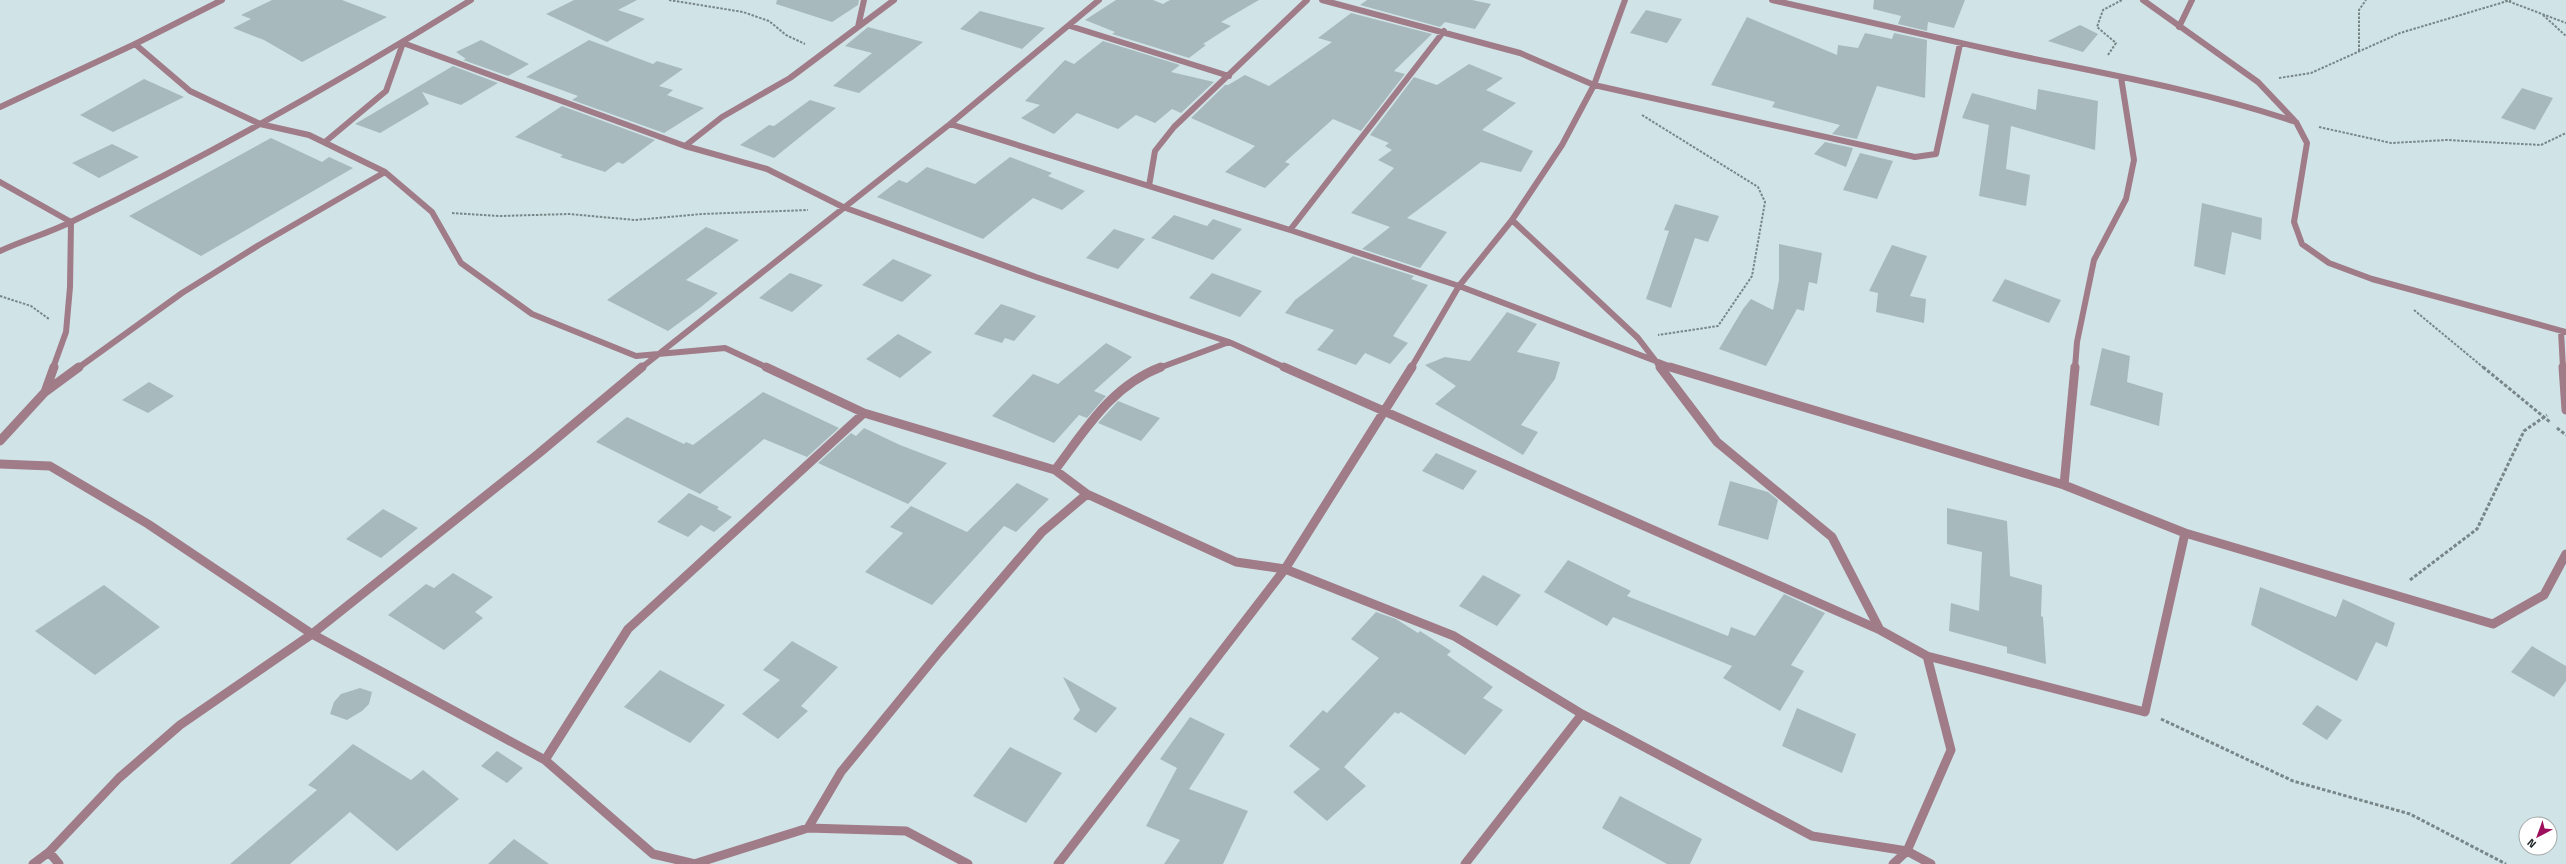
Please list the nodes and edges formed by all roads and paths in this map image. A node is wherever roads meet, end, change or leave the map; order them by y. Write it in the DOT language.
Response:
graph roads {
  1 [pos="222,0"];
  2 [pos="471,0"];
  3 [pos="669,0"];
  4 [pos="864,0"];
  5 [pos="894,0"];
  6 [pos="1099,0"];
  7 [pos="1307,0"];
  8 [pos="1322,0"];
  9 [pos="1626,0"];
  10 [pos="1772,0"];
  11 [pos="2122,0"];
  12 [pos="2142,0"];
  13 [pos="2192,0"];
  14 [pos="2366,0"];
  15 [pos="2505,0"];
  16 [pos="2510,1"];
  17 [pos="2540,13"];
  18 [pos="2566,23"];
  19 [pos="858,26"];
  20 [pos="1070,26"];
  21 [pos="2179,27"];
  22 [pos="1444,31"];
  23 [pos="2566,36"];
  24 [pos="403,43"];
  25 [pos="135,44"];
  26 [pos="1960,44"];
  27 [pos="2359,51"];
  28 [pos="823,53"];
  29 [pos="2106,59"];
  30 [pos="1229,76"];
  31 [pos="2120,77"];
  32 [pos="2258,82"];
  33 [pos="1594,85"];
  34 [pos="0,107"];
  35 [pos="1637,111"];
  36 [pos="2296,122"];
  37 [pos="260,124"];
  38 [pos="950,124"];
  39 [pos="2566,132"];
  40 [pos="325,142"];
  41 [pos="685,146"];
  42 [pos="385,172"];
  43 [pos="0,182"];
  44 [pos="1149,186"];
  45 [pos="843,207"];
  46 [pos="432,212"];
  47 [pos="1512,220"];
  48 [pos="71,222"];
  49 [pos="1290,230"];
  50 [pos="0,251"];
  51 [pos="1459,286"];
  52 [pos="0,296"];
  53 [pos="2408,305"];
  54 [pos="66,332"];
  55 [pos="2564,332"];
  56 [pos="1638,338"];
  57 [pos="1229,342"];
  58 [pos="663,352"];
  59 [pos="1657,363"];
  60 [pos="45,392"];
  61 [pos="2565,407"];
  62 [pos="864,413"];
  63 [pos="1385,414"];
  64 [pos="2544,417"];
  65 [pos="2566,435"];
  66 [pos="0,441"];
  67 [pos="0,464"];
  68 [pos="1055,470"];
  69 [pos="2064,485"];
  70 [pos="1087,494"];
  71 [pos="2185,533"];
  72 [pos="2566,554"];
  73 [pos="1285,569"];
  74 [pos="2391,594"];
  75 [pos="1880,630"];
  76 [pos="312,634"];
  77 [pos="1927,656"];
  78 [pos="2145,712"];
  79 [pos="1582,714"];
  80 [pos="545,760"];
  81 [pos="808,828"];
  82 [pos="1907,851"];
  83 [pos="49,852"];
  84 [pos="33,864"];
  85 [pos="59,864"];
  86 [pos="695,864"];
  87 [pos="968,864"];
  88 [pos="1058,864"];
  89 [pos="1465,864"];
  90 [pos="1893,864"];
  91 [pos="1931,864"];
  92 [pos="2506,864"];
  1 -- 25 [label="street"];
  2 -- 24 [label="street"];
  3 -- 28 [label="path"];
  4 -- 19 [label="street"];
  5 -- 19 [label="street"];
  6 -- 20 [label="street"];
  7 -- 30 [label="street"];
  8 -- 22 [label="street"];
  9 -- 33 [label="street"];
  10 -- 26 [label="street"];
  11 -- 29 [label="path"];
  12 -- 21 [label="street"];
  13 -- 21 [label="street"];
  14 -- 27 [label="path"];
  15 -- 16 [label="path"];
  16 -- 17 [label="path"];
  16 -- 27 [label="path"];
  17 -- 18 [label="path"];
  17 -- 23 [label="path"];
  19 -- 28 [label="street"];
  20 -- 30 [label="street"];
  20 -- 38 [label="street"];
  21 -- 32 [label="street"];
  22 -- 33 [label="street"];
  22 -- 49 [label="street"];
  24 -- 37 [label="street"];
  24 -- 40 [label="street"];
  24 -- 41 [label="street"];
  25 -- 34 [label="street"];
  25 -- 37 [label="street"];
  26 -- 31 [label="street"];
  26 -- 33 [label="street"];
  27 -- 32 [label="path"];
  28 -- 41 [label="street"];
  30 -- 44 [label="street"];
  31 -- 36 [label="street"];
  31 -- 69 [label="street"];
  32 -- 36 [label="street"];
  33 -- 47 [label="street"];
  35 -- 56 [label="path"];
  36 -- 39 [label="path"];
  36 -- 55 [label="street"];
  37 -- 40 [label="street"];
  37 -- 48 [label="street"];
  38 -- 44 [label="street"];
  38 -- 45 [label="street"];
  40 -- 42 [label="street"];
  41 -- 45 [label="street"];
  42 -- 46 [label="street"];
  42 -- 60 [label="street"];
  43 -- 48 [label="street"];
  44 -- 49 [label="street"];
  45 -- 46 [label="path"];
  45 -- 57 [label="street"];
  45 -- 58 [label="street"];
  46 -- 58 [label="street"];
  47 -- 51 [label="street"];
  47 -- 56 [label="street"];
  48 -- 50 [label="street"];
  48 -- 54 [label="street"];
  49 -- 51 [label="street"];
  51 -- 59 [label="street"];
  51 -- 63 [label="street"];
  52 -- 54 [label="path"];
  53 -- 64 [label="path"];
  54 -- 60 [label="street"];
  55 -- 61 [label="street"];
  56 -- 59 [label="street"];
  57 -- 63 [label="street"];
  57 -- 68 [label="street"];
  58 -- 62 [label="street"];
  58 -- 76 [label="street"];
  59 -- 69 [label="street"];
  59 -- 75 [label="street"];
  60 -- 66 [label="street"];
  61 -- 64 [label="path"];
  62 -- 68 [label="street"];
  62 -- 80 [label="street"];
  63 -- 73 [label="street"];
  63 -- 75 [label="street"];
  64 -- 65 [label="path"];
  64 -- 74 [label="path"];
  67 -- 76 [label="street"];
  68 -- 70 [label="street"];
  69 -- 71 [label="street"];
  70 -- 73 [label="street"];
  70 -- 81 [label="street"];
  71 -- 74 [label="street"];
  71 -- 78 [label="street"];
  72 -- 74 [label="street"];
  73 -- 79 [label="street"];
  73 -- 88 [label="street"];
  75 -- 77 [label="street"];
  76 -- 80 [label="street"];
  76 -- 83 [label="street"];
  77 -- 78 [label="street"];
  77 -- 82 [label="street"];
  78 -- 92 [label="path"];
  79 -- 82 [label="street"];
  79 -- 89 [label="street"];
  80 -- 86 [label="street"];
  81 -- 86 [label="street"];
  81 -- 87 [label="street"];
  82 -- 90 [label="street"];
  82 -- 91 [label="street"];
  83 -- 84 [label="street"];
  83 -- 85 [label="street"];
}
